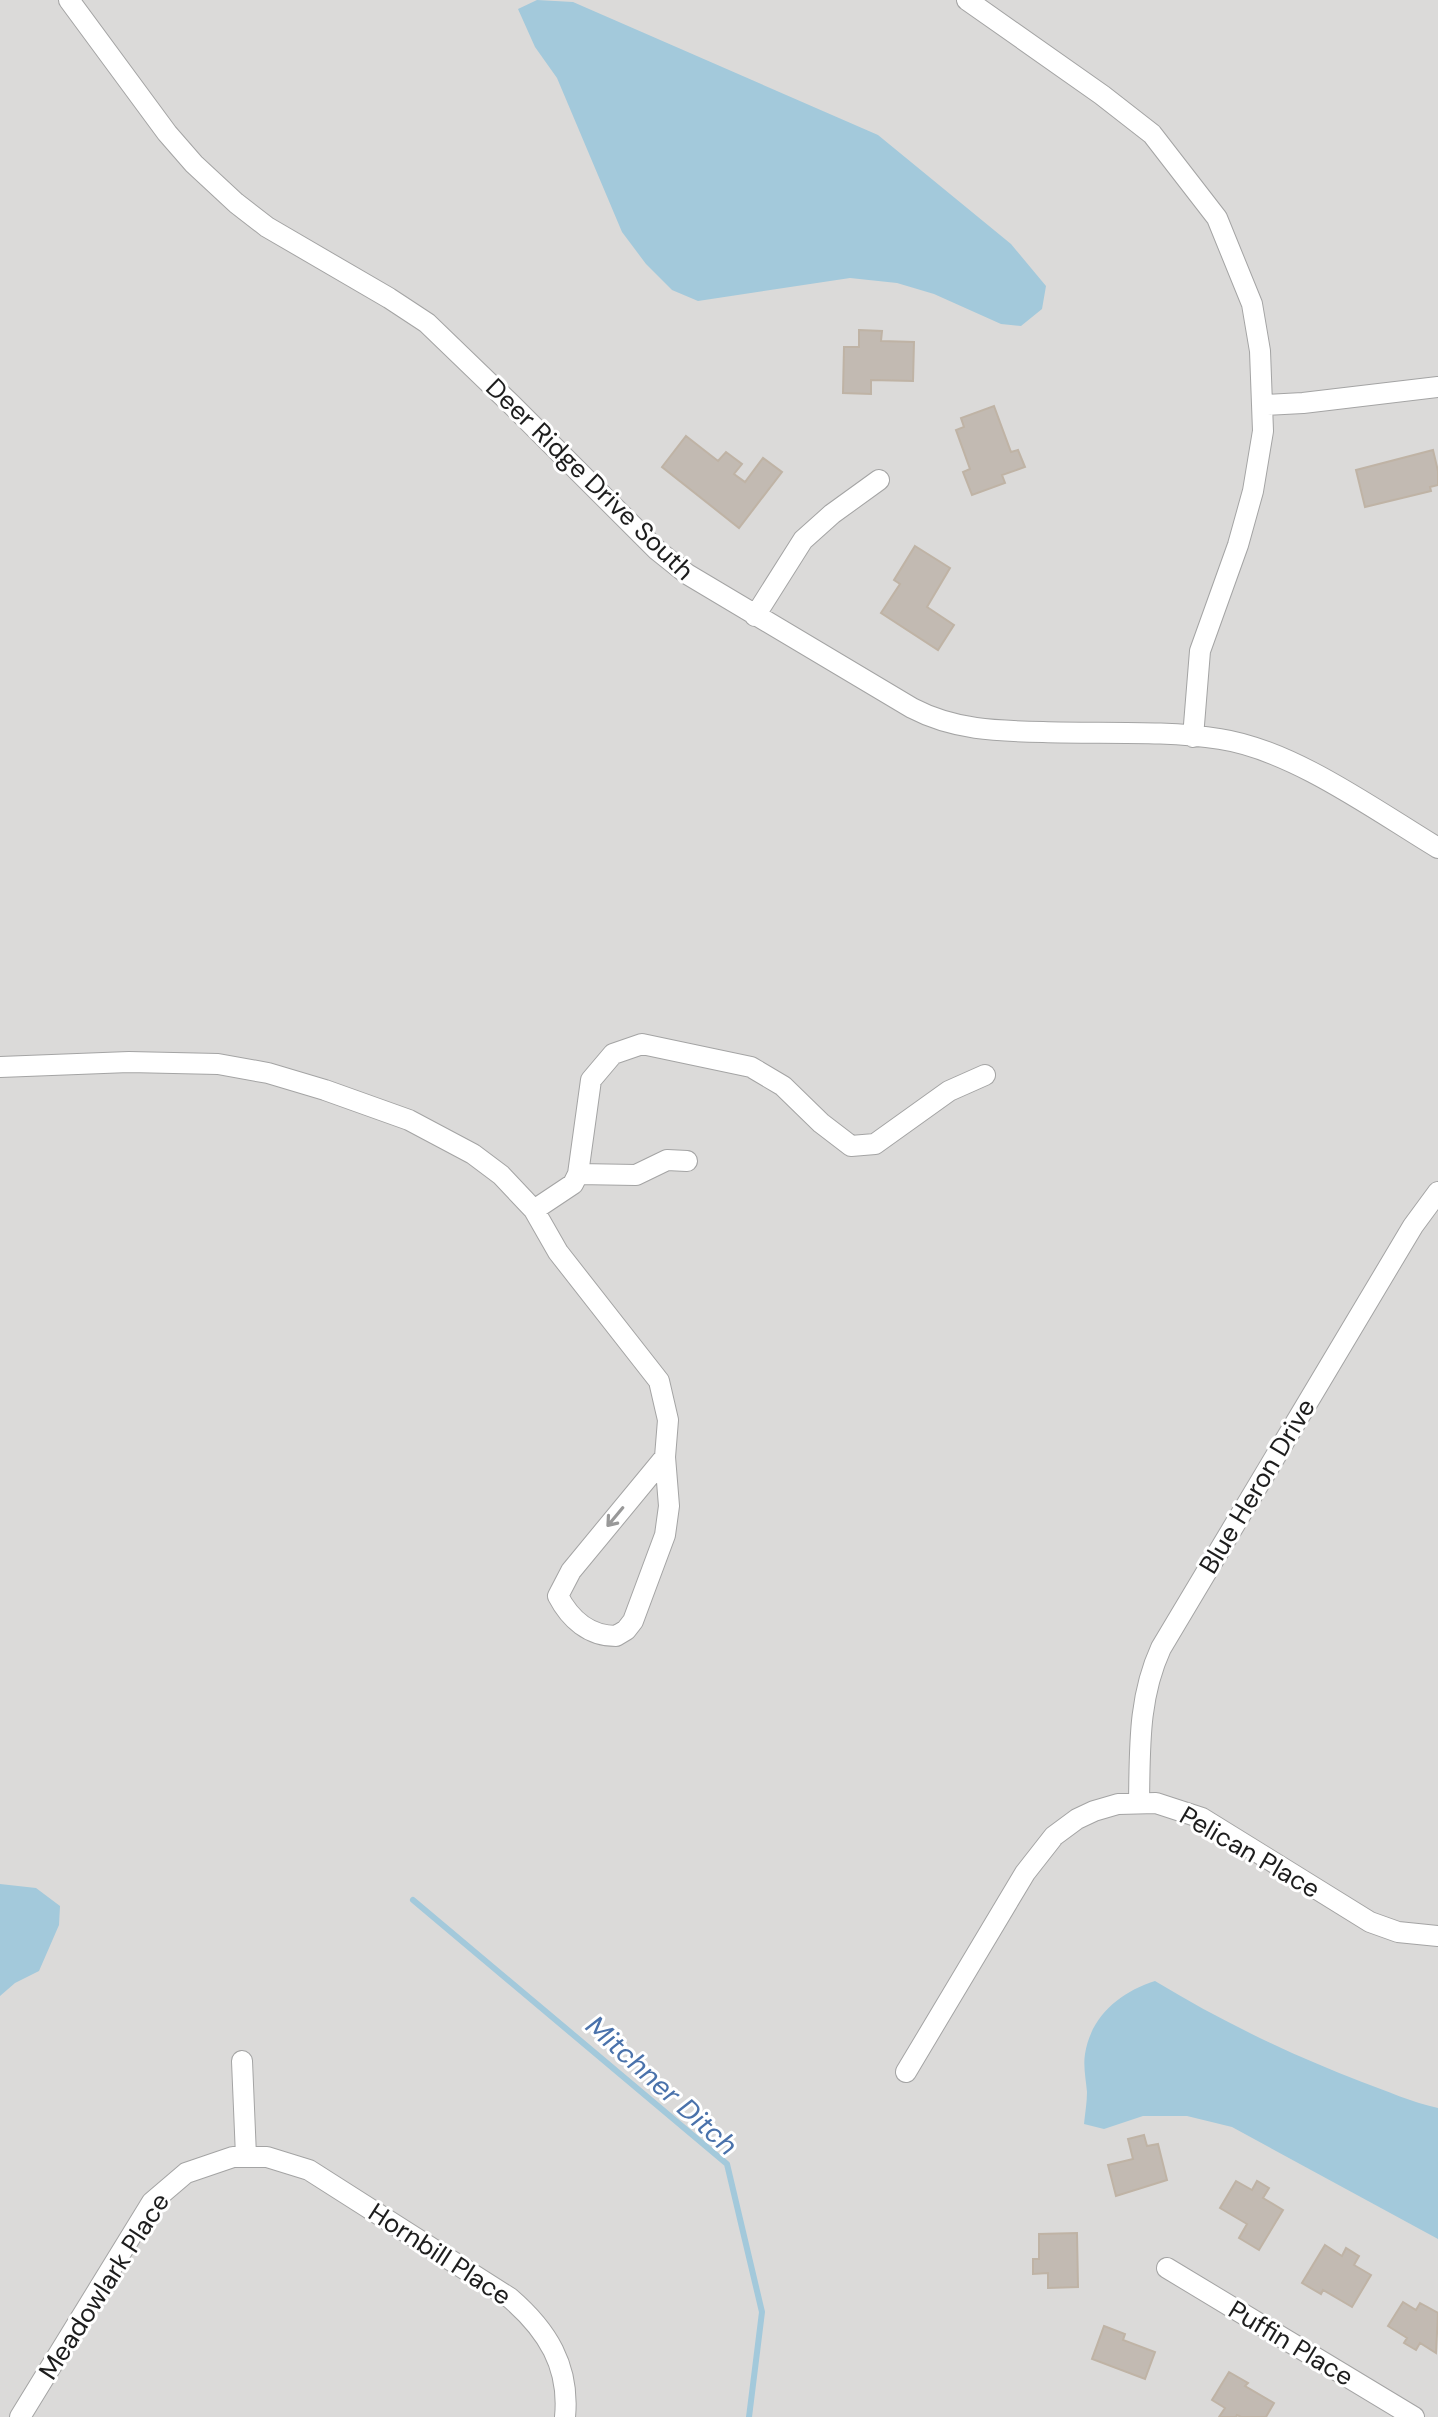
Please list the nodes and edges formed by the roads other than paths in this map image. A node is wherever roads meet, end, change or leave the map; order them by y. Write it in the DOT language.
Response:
graph roads {
  1 [pos="69,0"];
  2 [pos="967,0"];
  3 [pos="1438,387"];
  4 [pos="1263,405"];
  5 [pos="879,480"];
  6 [pos="755,616"];
  7 [pos="1193,737"];
  8 [pos="1438,848"];
  9 [pos="0,1067"];
  10 [pos="985,1075"];
  11 [pos="687,1161"];
  12 [pos="578,1174"];
  13 [pos="1438,1192"];
  14 [pos="534,1210"];
  15 [pos="665,1457"];
  16 [pos="1139,1802"];
  17 [pos="1438,1936"];
  18 [pos="242,2061"];
  19 [pos="906,2072"];
  20 [pos="246,2156"];
  21 [pos="1167,2268"];
  22 [pos="20,2417"];
  23 [pos="565,2417"];
  24 [pos="1414,2417"];
  1 -- 6 [label="street, Deer Ridge Drive South"];
  2 -- 4 [label="street"];
  3 -- 4 [label="street"];
  4 -- 7 [label="street"];
  5 -- 6 [label="street"];
  6 -- 7 [label="street, Deer Ridge Drive South"];
  7 -- 8 [label="street, Deer Ridge Drive South"];
  9 -- 14 [label="street"];
  10 -- 12 [label="street"];
  11 -- 12 [label="street"];
  12 -- 14 [label="street"];
  13 -- 16 [label="street, Blue Heron Drive"];
  14 -- 15 [label="street"];
  15 -- 15 [label="street, one-way"];
  16 -- 17 [label="street, Pelican Place"];
  16 -- 19 [label="street, Pelican Place"];
  18 -- 20 [label="street"];
  20 -- 22 [label="street, Meadowlark Place"];
  20 -- 23 [label="street, Hornbill Place"];
  21 -- 24 [label="street, Puffin Place"];
}
